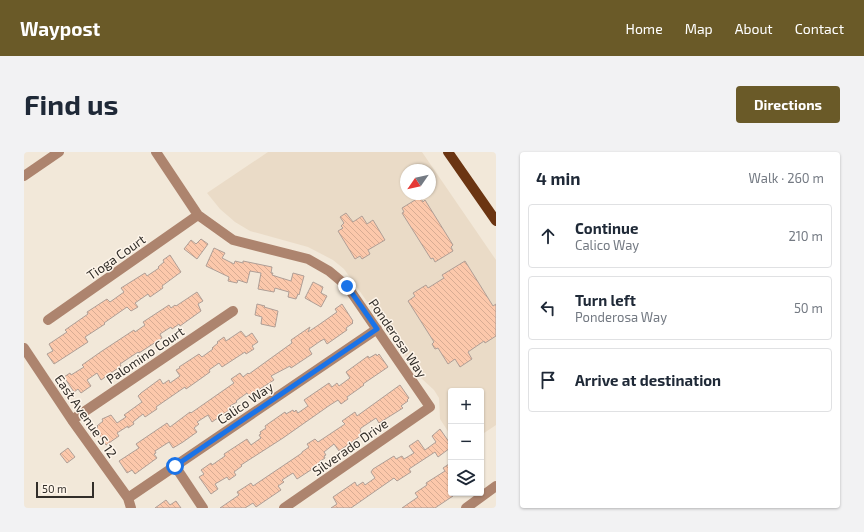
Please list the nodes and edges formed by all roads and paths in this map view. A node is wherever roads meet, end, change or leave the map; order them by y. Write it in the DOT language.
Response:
graph roads {
  1 [pos="59,152"];
  2 [pos="156,152"];
  3 [pos="448,152"];
  4 [pos="24,176"];
  5 [pos="198,215"];
  6 [pos="496,222"];
  7 [pos="233,311"];
  8 [pos="48,320"];
  9 [pos="377,329"];
  10 [pos="24,348"];
  11 [pos="430,407"];
  12 [pos="72,420"];
  13 [pos="175,466"];
  14 [pos="496,486"];
  15 [pos="128,498"];
  16 [pos="131,508"];
  17 [pos="203,508"];
  18 [pos="284,508"];
  19 [pos="466,508"];
  1 -- 4 [label="street"];
  2 -- 5 [label="street, Ponderosa Way"];
  3 -- 6 [label="main road"];
  5 -- 8 [label="street, Tioga Court"];
  5 -- 9 [label="street, Ponderosa Way"];
  7 -- 12 [label="street, Palomino Court"];
  9 -- 11 [label="street, Ponderosa Way"];
  9 -- 13 [label="street, Calico Way"];
  10 -- 12 [label="street, East Avenue S 12"];
  11 -- 18 [label="street, Silverado Drive"];
  12 -- 15 [label="street, East Avenue S 12"];
  13 -- 15 [label="street, Calico Way"];
  13 -- 17 [label="street"];
  14 -- 19 [label="street"];
  15 -- 16 [label="street, East Avenue S 12"];
}
